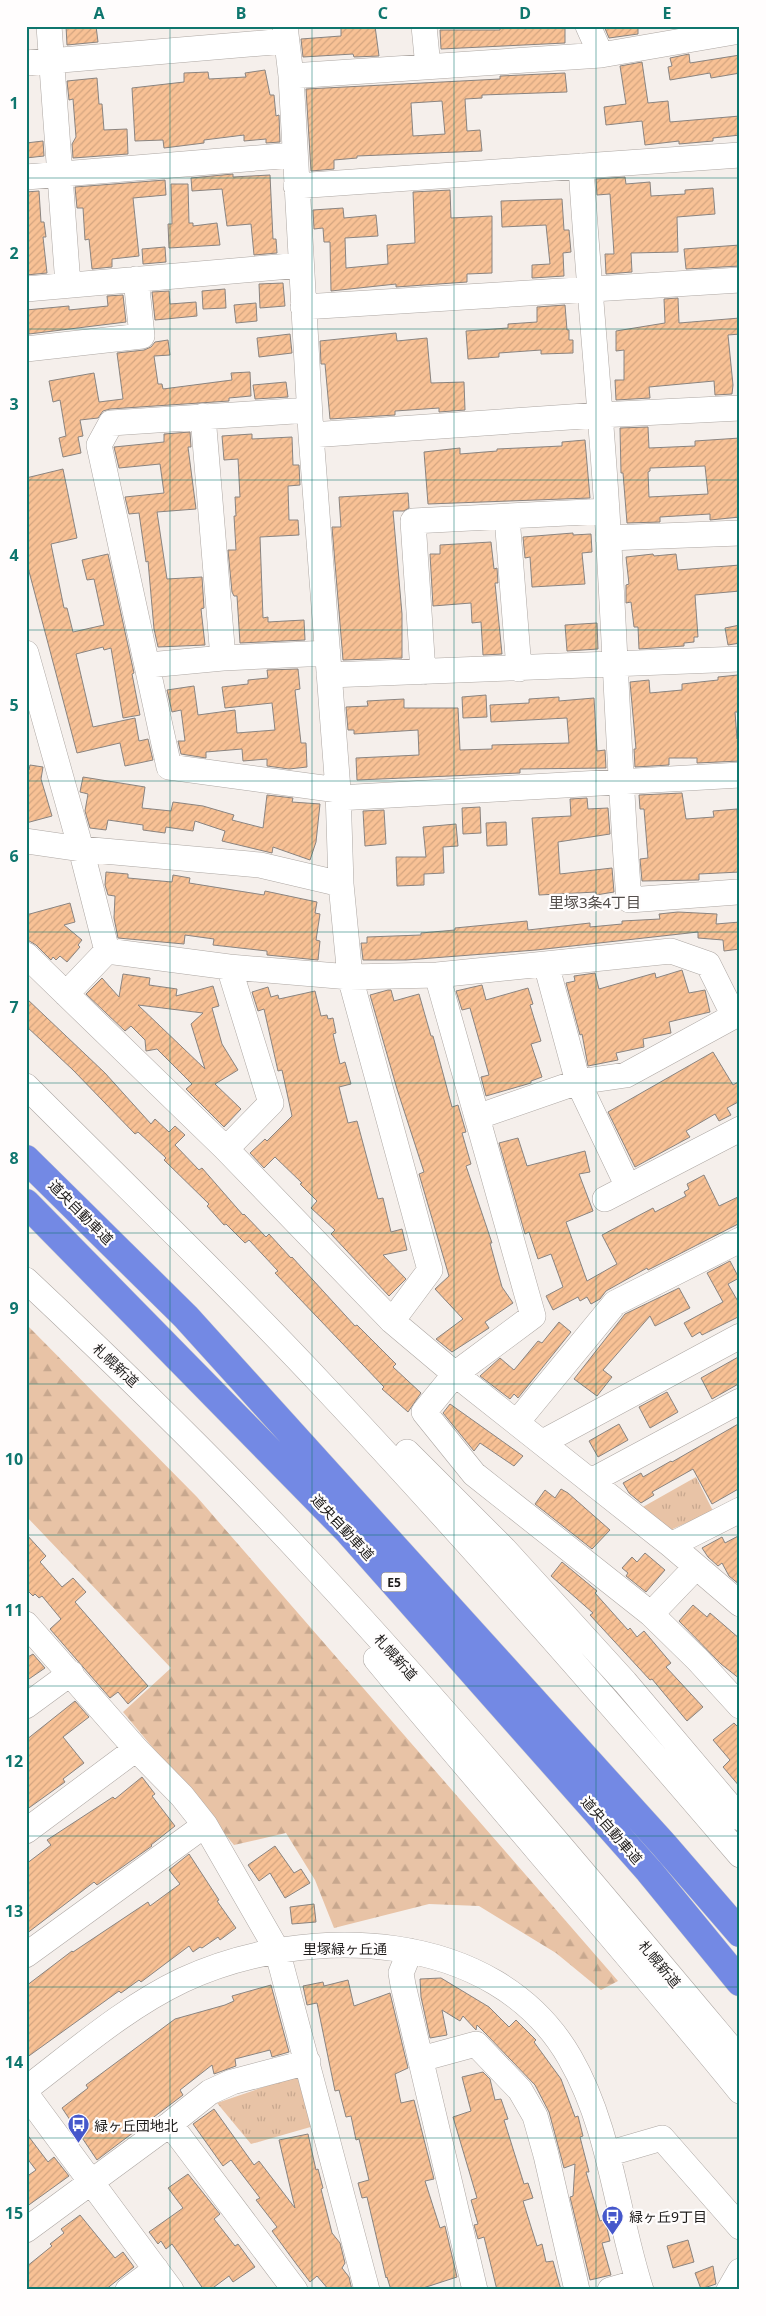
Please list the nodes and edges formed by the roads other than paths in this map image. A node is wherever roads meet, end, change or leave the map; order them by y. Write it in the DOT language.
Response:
graph roads {
  1 [pos="49,26"];
  2 [pos="424,26"];
  3 [pos="588,26"];
  4 [pos="740,30"];
  5 [pos="286,34"];
  6 [pos="601,55"];
  7 [pos="51,61"];
  8 [pos="26,63"];
  9 [pos="428,67"];
  10 [pos="291,76"];
  11 [pos="294,155"];
  12 [pos="740,155"];
  13 [pos="581,166"];
  14 [pos="59,174"];
  15 [pos="26,177"];
  16 [pos="296,186"];
  17 [pos="301,265"];
  18 [pos="136,279"];
  19 [pos="740,280"];
  20 [pos="68,285"];
  21 [pos="26,289"];
  22 [pos="588,289"];
  23 [pos="303,307"];
  24 [pos="26,349"];
  25 [pos="740,408"];
  26 [pos="599,414"];
  27 [pos="203,416"];
  28 [pos="310,423"];
  29 [pos="607,511"];
  30 [pos="507,517"];
  31 [pos="740,533"];
  32 [pos="608,538"];
  33 [pos="26,652"];
  34 [pos="223,658"];
  35 [pos="740,659"];
  36 [pos="149,664"];
  37 [pos="328,664"];
  38 [pos="615,664"];
  39 [pos="519,669"];
  40 [pos="423,672"];
  41 [pos="740,775"];
  42 [pos="620,780"];
  43 [pos="338,794"];
  44 [pos="26,841"];
  45 [pos="81,849"];
  46 [pos="341,884"];
  47 [pos="737,892"];
  48 [pos="107,951"];
  49 [pos="26,955"];
  50 [pos="546,964"];
  51 [pos="229,966"];
  52 [pos="437,975"];
  53 [pos="350,977"];
  54 [pos="66,994"];
  55 [pos="578,1082"];
  56 [pos="26,1086"];
  57 [pos="477,1117"];
  58 [pos="740,1129"];
  59 [pos="226,1149"];
  60 [pos="26,1159"];
  61 [pos="628,1187"];
  62 [pos="605,1199"];
  63 [pos="26,1202"];
  64 [pos="740,1240"];
  65 [pos="26,1280"];
  66 [pos="392,1321"];
  67 [pos="740,1336"];
  68 [pos="455,1374"];
  69 [pos="326,1389"];
  70 [pos="740,1401"];
  71 [pos="517,1422"];
  72 [pos="543,1442"];
  73 [pos="591,1481"];
  74 [pos="740,1510"];
  75 [pos="671,1545"];
  76 [pos="311,1564"];
  77 [pos="696,1567"];
  78 [pos="740,1604"];
  79 [pos="651,1614"];
  80 [pos="26,1624"];
  81 [pos="71,1673"];
  82 [pos="26,1706"];
  83 [pos="740,1706"];
  84 [pos="136,1749"];
  85 [pos="740,1818"];
  86 [pos="205,1825"];
  87 [pos="26,1831"];
  88 [pos="740,1855"];
  89 [pos="740,1933"];
  90 [pos="278,1950"];
  91 [pos="410,1951"];
  92 [pos="26,1955"];
  93 [pos="740,1982"];
  94 [pos="421,2059"];
  95 [pos="740,2059"];
  96 [pos="308,2062"];
  97 [pos="26,2089"];
  98 [pos="740,2091"];
  99 [pos="26,2094"];
  100 [pos="170,2124"];
  101 [pos="607,2154"];
  102 [pos="91,2182"];
  103 [pos="740,2227"];
  104 [pos="26,2230"];
  105 [pos="156,2269"];
  106 [pos="740,2271"];
  107 [pos="640,2286"];
  108 [pos="128,2290"];
  109 [pos="171,2290"];
  110 [pos="295,2290"];
  111 [pos="367,2290"];
  112 [pos="475,2290"];
  113 [pos="577,2290"];
  114 [pos="610,2290"];
  115 [pos="729,2290"];
  1 -- 7 [label="street"];
  2 -- 9 [label="street"];
  3 -- 6 [label="street"];
  4 -- 6 [label="street"];
  5 -- 7 [label="street"];
  5 -- 10 [label="street"];
  6 -- 9 [label="street"];
  7 -- 8 [label="street"];
  7 -- 14 [label="street"];
  9 -- 10 [label="street"];
  10 -- 11 [label="street"];
  11 -- 14 [label="street"];
  11 -- 16 [label="street"];
  12 -- 13 [label="street"];
  13 -- 16 [label="street"];
  13 -- 22 [label="street"];
  14 -- 15 [label="street"];
  14 -- 20 [label="street"];
  16 -- 17 [label="street"];
  17 -- 18 [label="street"];
  17 -- 23 [label="street"];
  18 -- 20 [label="street"];
  18 -- 24 [label="street"];
  19 -- 22 [label="street"];
  20 -- 21 [label="street"];
  22 -- 23 [label="street"];
  22 -- 26 [label="street"];
  23 -- 28 [label="street"];
  25 -- 26 [label="street"];
  26 -- 28 [label="street"];
  26 -- 29 [label="street"];
  27 -- 28 [label="street"];
  27 -- 34 [label="street"];
  27 -- 36 [label="street"];
  28 -- 37 [label="street"];
  29 -- 30 [label="street"];
  29 -- 32 [label="street"];
  30 -- 39 [label="street"];
  30 -- 40 [label="street"];
  31 -- 32 [label="street"];
  32 -- 38 [label="street"];
  33 -- 45 [label="street"];
  34 -- 36 [label="street"];
  34 -- 37 [label="street"];
  35 -- 38 [label="street"];
  36 -- 43 [label="street"];
  37 -- 40 [label="street"];
  37 -- 43 [label="street"];
  38 -- 39 [label="street"];
  38 -- 42 [label="street"];
  39 -- 40 [label="street"];
  41 -- 42 [label="street"];
  42 -- 43 [label="street"];
  42 -- 47 [label="street"];
  43 -- 46 [label="street"];
  44 -- 45 [label="street"];
  45 -- 46 [label="street"];
  45 -- 48 [label="street"];
  46 -- 53 [label="street"];
  48 -- 51 [label="street"];
  48 -- 54 [label="street"];
  49 -- 54 [label="street"];
  50 -- 52 [label="street"];
  50 -- 55 [label="street"];
  50 -- 55 [label="street"];
  51 -- 53 [label="street"];
  51 -- 59 [label="street"];
  52 -- 53 [label="street"];
  52 -- 57 [label="street"];
  53 -- 66 [label="street"];
  54 -- 59 [label="street"];
  55 -- 57 [label="street"];
  55 -- 61 [label="street"];
  56 -- 69 [label="street"];
  57 -- 68 [label="street"];
  58 -- 61 [label="street"];
  59 -- 66 [label="street"];
  60 -- 89 [label="highway, 道央自動車道 / E5"];
  61 -- 62 [label="street"];
  63 -- 93 [label="highway, 道央自動車道 / E5"];
  64 -- 71 [label="street"];
  65 -- 76 [label="street, 札幌新道"];
  66 -- 68 [label="street"];
  67 -- 72 [label="street"];
  68 -- 71 [label="street"];
  68 -- 79 [label="street"];
  69 -- 85 [label="street"];
  69 -- 88 [label="street"];
  70 -- 73 [label="street"];
  71 -- 72 [label="street"];
  72 -- 73 [label="street"];
  73 -- 75 [label="street"];
  74 -- 75 [label="street"];
  75 -- 77 [label="street"];
  76 -- 95 [label="street, 札幌新道"];
  76 -- 98 [label="street"];
  77 -- 78 [label="street"];
  77 -- 79 [label="street"];
  79 -- 83 [label="street"];
  80 -- 81 [label="street"];
  81 -- 82 [label="street"];
  81 -- 84 [label="street"];
  84 -- 86 [label="street"];
  84 -- 87 [label="street"];
  86 -- 90 [label="street"];
  86 -- 92 [label="street"];
  90 -- 91 [label="street, 里塚緑ヶ丘通"];
  90 -- 96 [label="street"];
  90 -- 97 [label="street, 里塚緑ヶ丘通"];
  91 -- 94 [label="street"];
  91 -- 101 [label="street, 里塚緑ヶ丘通"];
  94 -- 112 [label="street"];
  94 -- 113 [label="street"];
  96 -- 100 [label="street"];
  96 -- 111 [label="street"];
  99 -- 102 [label="street"];
  100 -- 102 [label="street"];
  100 -- 110 [label="street"];
  101 -- 103 [label="street"];
  101 -- 107 [label="street, 里塚緑ヶ丘通"];
  102 -- 104 [label="street"];
  102 -- 105 [label="street"];
  105 -- 108 [label="street"];
  105 -- 109 [label="street"];
  106 -- 115 [label="street"];
  107 -- 114 [label="street"];
}
